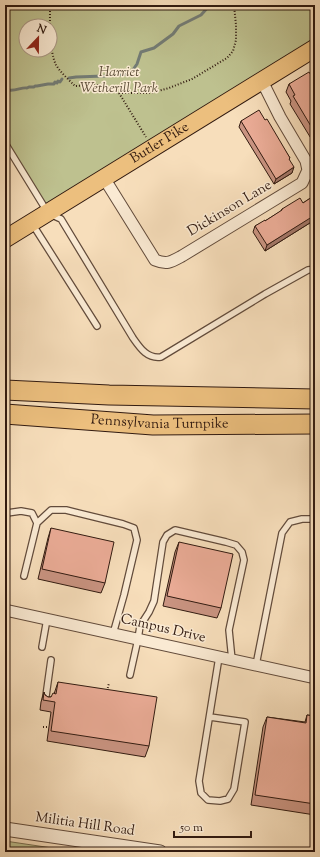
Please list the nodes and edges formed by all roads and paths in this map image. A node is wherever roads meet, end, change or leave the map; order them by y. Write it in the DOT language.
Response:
graph roads {
  1 [pos="33,5"];
  2 [pos="50,5"];
  3 [pos="234,5"];
  4 [pos="5,8"];
  5 [pos="315,48"];
  6 [pos="262,81"];
  7 [pos="118,93"];
  8 [pos="5,143"];
  9 [pos="153,148"];
  10 [pos="104,178"];
  11 [pos="48,213"];
  12 [pos="32,223"];
  13 [pos="5,239"];
  14 [pos="315,269"];
  15 [pos="97,326"];
  16 [pos="5,390"];
  17 [pos="315,399"];
  18 [pos="5,414"];
  19 [pos="315,424"];
  20 [pos="315,519"];
  21 [pos="5,521"];
  22 [pos="37,523"];
  23 [pos="24,576"];
  24 [pos="5,610"];
  25 [pos="47,619"];
  26 [pos="113,634"];
  27 [pos="138,639"];
  28 [pos="42,647"];
  29 [pos="219,657"];
  30 [pos="51,660"];
  31 [pos="232,660"];
  32 [pos="256,665"];
  33 [pos="130,675"];
  34 [pos="315,678"];
  35 [pos="109,683"];
  36 [pos="107,694"];
  37 [pos="45,703"];
  38 [pos="210,717"];
  39 [pos="43,727"];
  40 [pos="49,727"];
  41 [pos="5,829"];
  42 [pos="160,852"];
  1 -- 4 [label="path"];
  2 -- 7 [label="path"];
  3 -- 7 [label="path"];
  5 -- 6 [label="main road, Butler Pike"];
  6 -- 9 [label="main road, Butler Pike"];
  6 -- 10 [label="street, Dickinson Lane"];
  7 -- 9 [label="path"];
  8 -- 11 [label="lane"];
  9 -- 10 [label="main road, Butler Pike"];
  10 -- 11 [label="main road, Butler Pike"];
  11 -- 12 [label="main road, Butler Pike"];
  11 -- 14 [label="lane"];
  12 -- 13 [label="main road, Butler Pike"];
  12 -- 15 [label="lane"];
  16 -- 17 [label="highway, Pennsylvania Turnpike"];
  18 -- 19 [label="highway, Pennsylvania Turnpike"];
  20 -- 32 [label="lane"];
  21 -- 22 [label="lane"];
  22 -- 23 [label="lane"];
  22 -- 26 [label="lane"];
  24 -- 25 [label="street, Campus Drive"];
  25 -- 26 [label="street, Campus Drive"];
  25 -- 28 [label="lane"];
  26 -- 27 [label="street, Campus Drive"];
  27 -- 29 [label="street, Campus Drive"];
  27 -- 31 [label="lane"];
  27 -- 33 [label="lane"];
  29 -- 31 [label="street, Campus Drive"];
  29 -- 38 [label="lane"];
  30 -- 37 [label="lane"];
  31 -- 32 [label="street, Campus Drive"];
  32 -- 34 [label="street, Campus Drive"];
  35 -- 36 [label="path"];
  38 -- 38 [label="lane"];
  39 -- 40 [label="path"];
  41 -- 42 [label="street, Militia Hill Road"];
}
